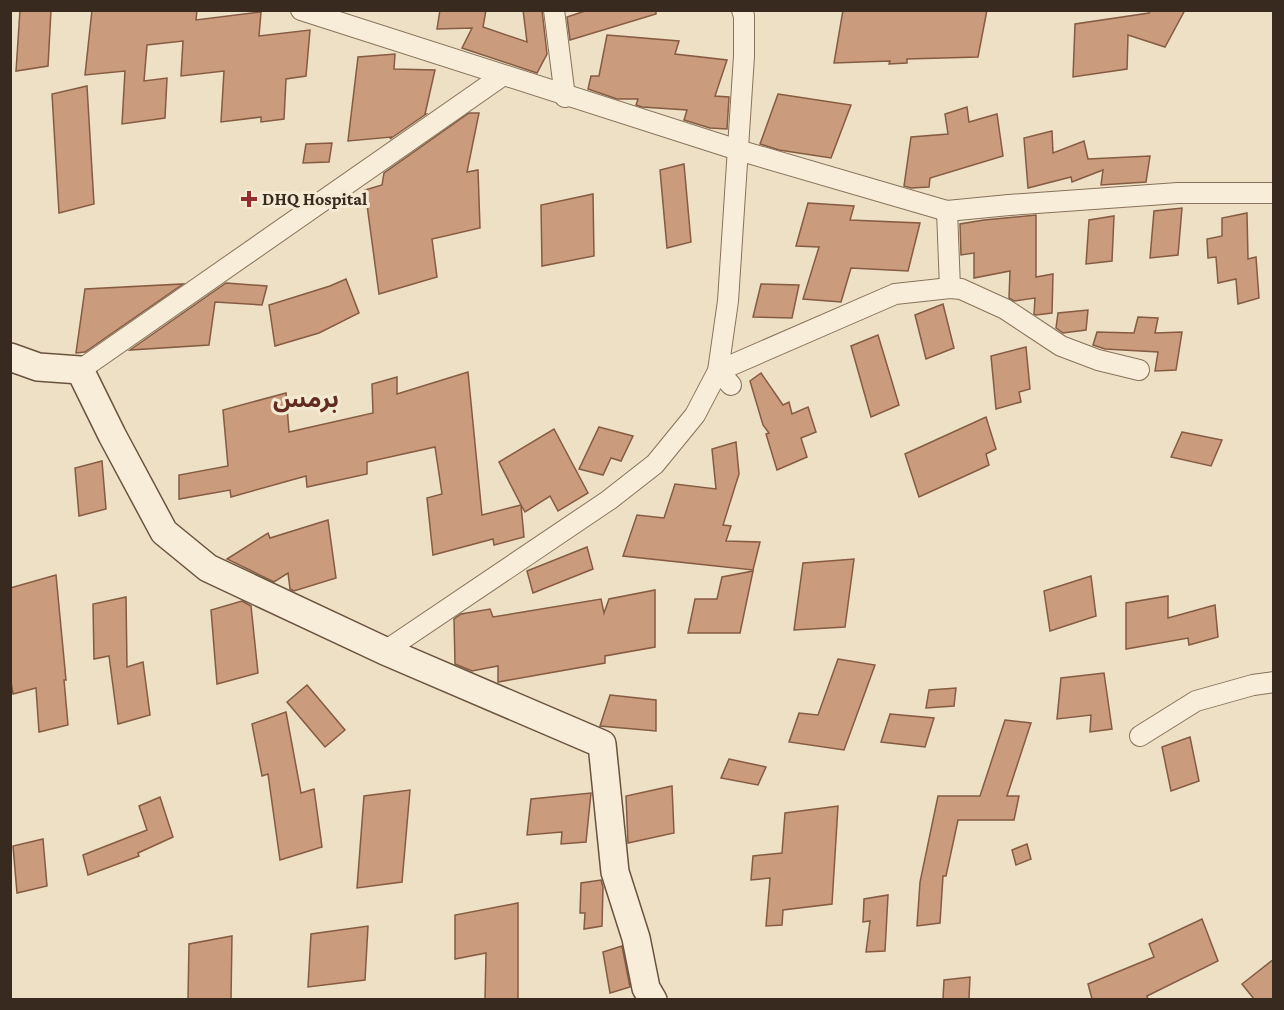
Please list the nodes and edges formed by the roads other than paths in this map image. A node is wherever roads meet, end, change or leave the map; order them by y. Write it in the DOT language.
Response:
graph roads {
  1 [pos="301,10"];
  2 [pos="554,10"];
  3 [pos="742,10"];
  4 [pos="502,76"];
  5 [pos="565,97"];
  6 [pos="738,150"];
  7 [pos="1274,193"];
  8 [pos="947,211"];
  9 [pos="950,288"];
  10 [pos="10,357"];
  11 [pos="80,370"];
  12 [pos="1139,370"];
  13 [pos="725,378"];
  14 [pos="385,651"];
  15 [pos="1274,682"];
  16 [pos="1140,736"];
  17 [pos="653,999"];
  1 -- 4 [label="street"];
  2 -- 5 [label="street"];
  3 -- 6 [label="street"];
  4 -- 5 [label="street"];
  4 -- 11 [label="street"];
  5 -- 6 [label="street"];
  6 -- 8 [label="street"];
  6 -- 13 [label="street"];
  7 -- 8 [label="street"];
  8 -- 9 [label="street"];
  9 -- 12 [label="street"];
  9 -- 13 [label="street"];
  10 -- 11 [label="street"];
  11 -- 14 [label="street"];
  13 -- 14 [label="street"];
  14 -- 17 [label="street"];
  15 -- 16 [label="street"];
}
